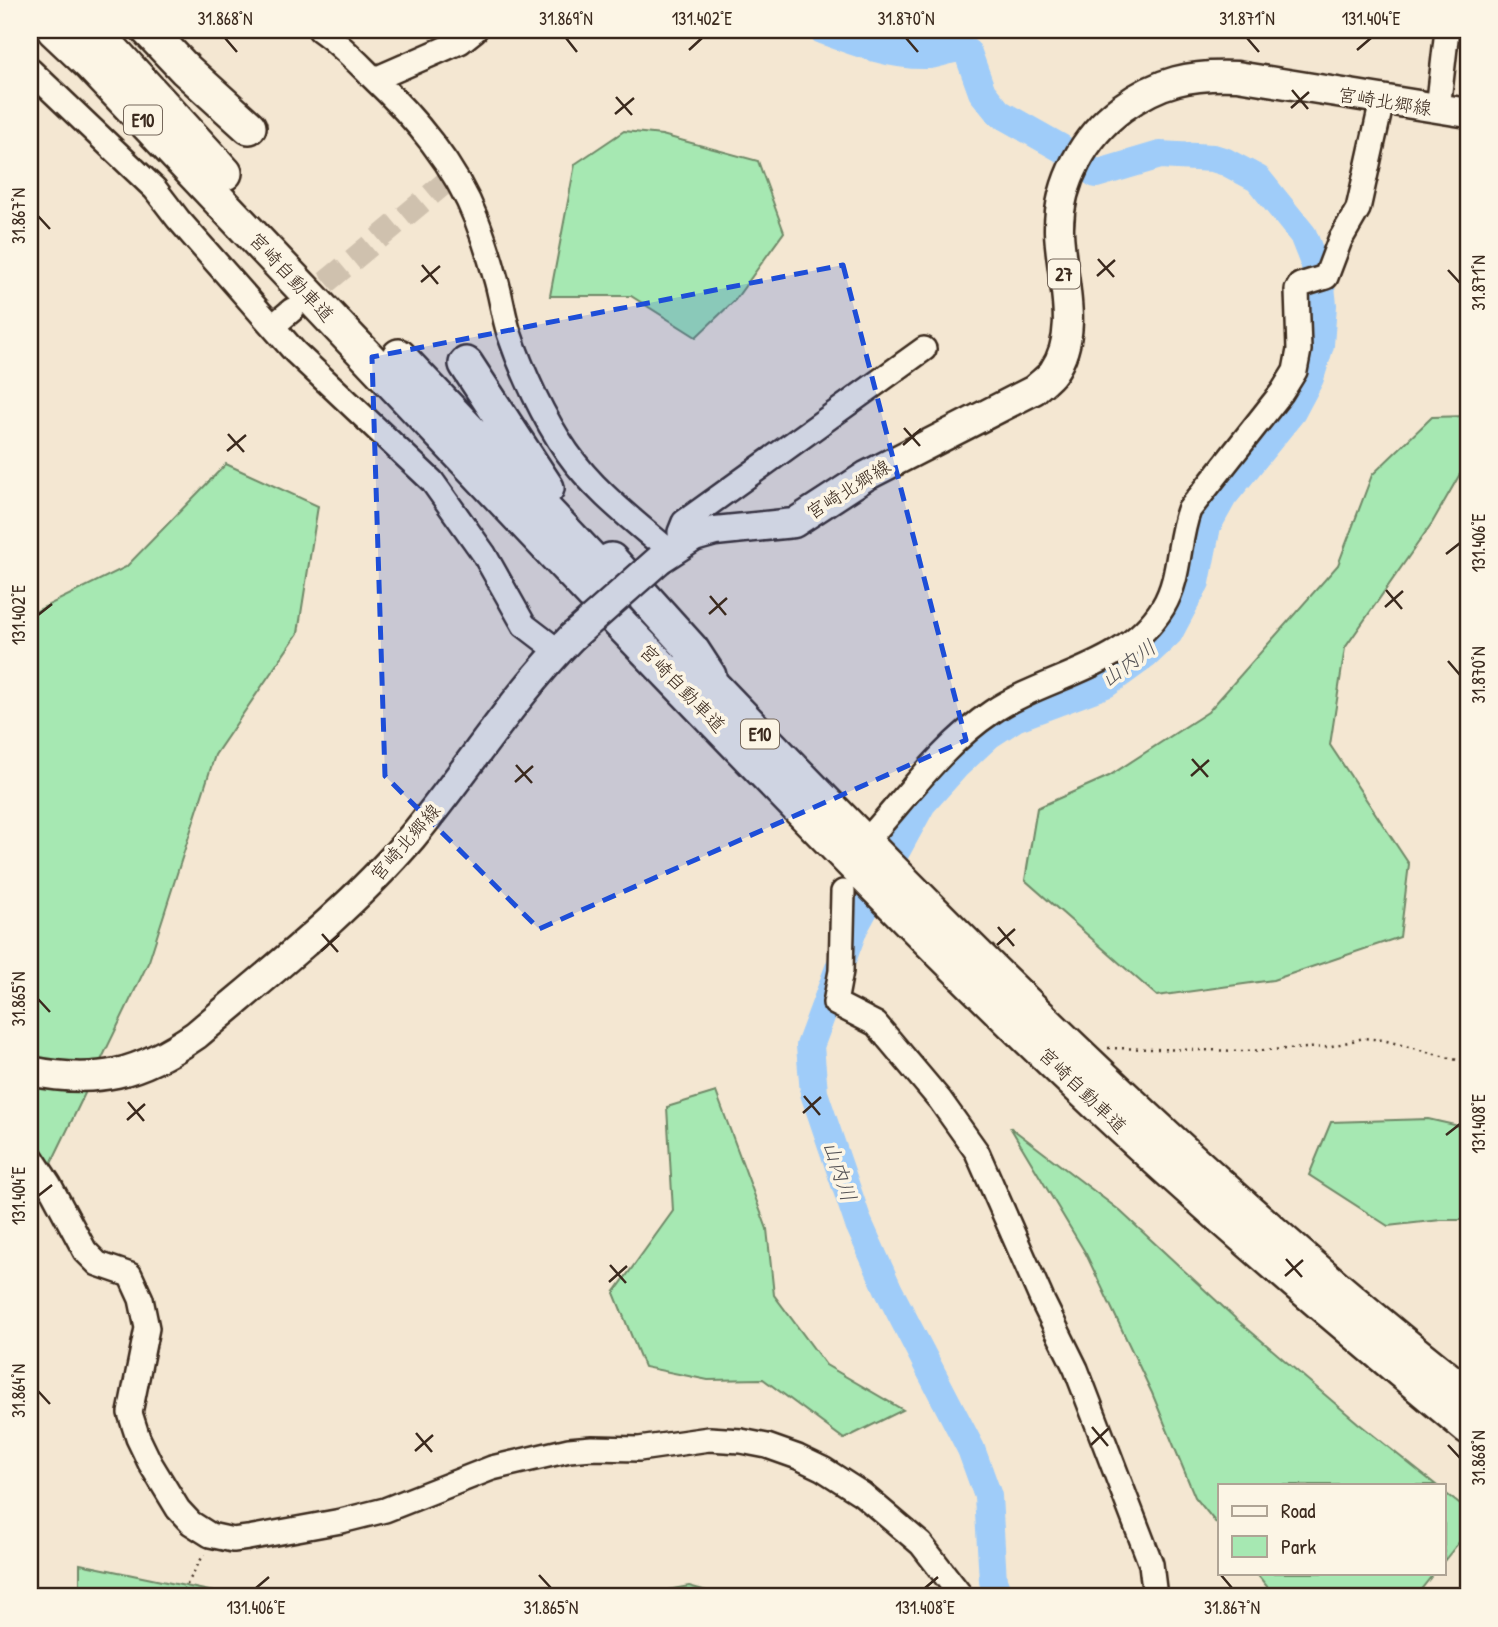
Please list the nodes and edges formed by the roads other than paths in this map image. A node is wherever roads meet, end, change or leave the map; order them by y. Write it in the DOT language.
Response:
graph roads {
  1 [pos="54,30"];
  2 [pos="94,30"];
  3 [pos="148,30"];
  4 [pos="320,30"];
  5 [pos="475,30"];
  6 [pos="1447,30"];
  7 [pos="30,70"];
  8 [pos="375,79"];
  9 [pos="1382,100"];
  10 [pos="1438,109"];
  11 [pos="1468,113"];
  12 [pos="248,127"];
  13 [pos="292,310"];
  14 [pos="273,326"];
  15 [pos="924,349"];
  16 [pos="466,364"];
  17 [pos="670,552"];
  18 [pos="565,644"];
  19 [pos="721,694"];
  20 [pos="876,830"];
  21 [pos="842,892"];
  22 [pos="30,1071"];
  23 [pos="30,1155"];
  24 [pos="1468,1395"];
  25 [pos="1468,1427"];
  26 [pos="962,1597"];
  27 [pos="1156,1597"];
  1 -- 25 [label="highway, 宮崎自動車道 / E10"];
  2 -- 19 [label="highway, 宮崎自動車道 / E10"];
  3 -- 12 [label="highway"];
  4 -- 8 [label="street"];
  5 -- 8 [label="street"];
  6 -- 10 [label="street"];
  7 -- 14 [label="street"];
  8 -- 17 [label="street"];
  9 -- 10 [label="main road, 宮崎北郷線 / 27"];
  9 -- 17 [label="main road, 宮崎北郷線 / 27"];
  9 -- 20 [label="street"];
  10 -- 11 [label="main road, 宮崎北郷線 / 27"];
  13 -- 14 [label="street"];
  14 -- 18 [label="street"];
  15 -- 17 [label="street"];
  16 -- 19 [label="highway"];
  17 -- 18 [label="main road, 宮崎北郷線 / 27, bridge"];
  18 -- 22 [label="main road, 宮崎北郷線 / 27"];
  19 -- 24 [label="highway, 宮崎自動車道 / E10"];
  21 -- 27 [label="street"];
  23 -- 26 [label="street"];
}
